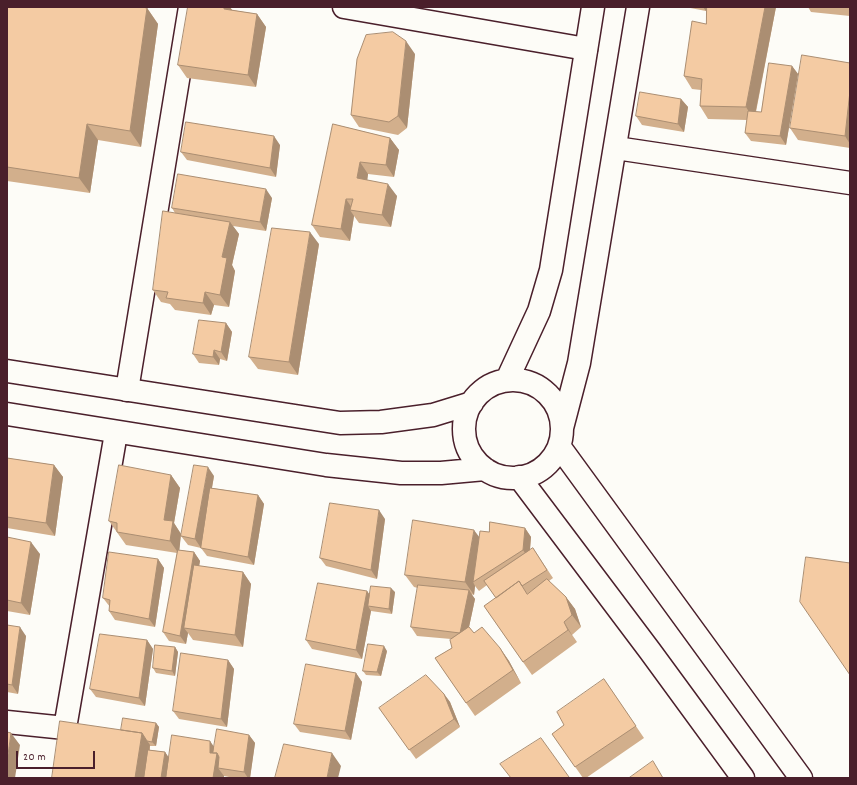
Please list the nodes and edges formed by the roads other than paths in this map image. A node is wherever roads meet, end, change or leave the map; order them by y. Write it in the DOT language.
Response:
graph roads {
  1 [pos="190,7"];
  2 [pos="344,7"];
  3 [pos="593,7"];
  4 [pos="638,7"];
  5 [pos="586,49"];
  6 [pos="616,148"];
  7 [pos="850,184"];
  8 [pos="7,371"];
  9 [pos="507,380"];
  10 [pos="127,390"];
  11 [pos="472,403"];
  12 [pos="7,414"];
  13 [pos="116,432"];
  14 [pos="560,437"];
  15 [pos="485,469"];
  16 [pos="519,477"];
  17 [pos="7,722"];
  18 [pos="743,778"];
  19 [pos="801,778"];
  1 -- 10 [label="main road"];
  2 -- 5 [label="main road"];
  3 -- 5 [label="main road"];
  4 -- 6 [label="main road"];
  5 -- 9 [label="main road"];
  6 -- 7 [label="main road"];
  6 -- 14 [label="main road"];
  8 -- 10 [label="main road"];
  9 -- 11 [label="main road"];
  9 -- 14 [label="main road"];
  10 -- 11 [label="main road"];
  11 -- 15 [label="main road"];
  12 -- 13 [label="main road"];
  13 -- 15 [label="main road"];
  13 -- 17 [label="main road"];
  14 -- 16 [label="main road"];
  14 -- 19 [label="main road"];
  15 -- 16 [label="main road"];
  16 -- 18 [label="main road"];
}
